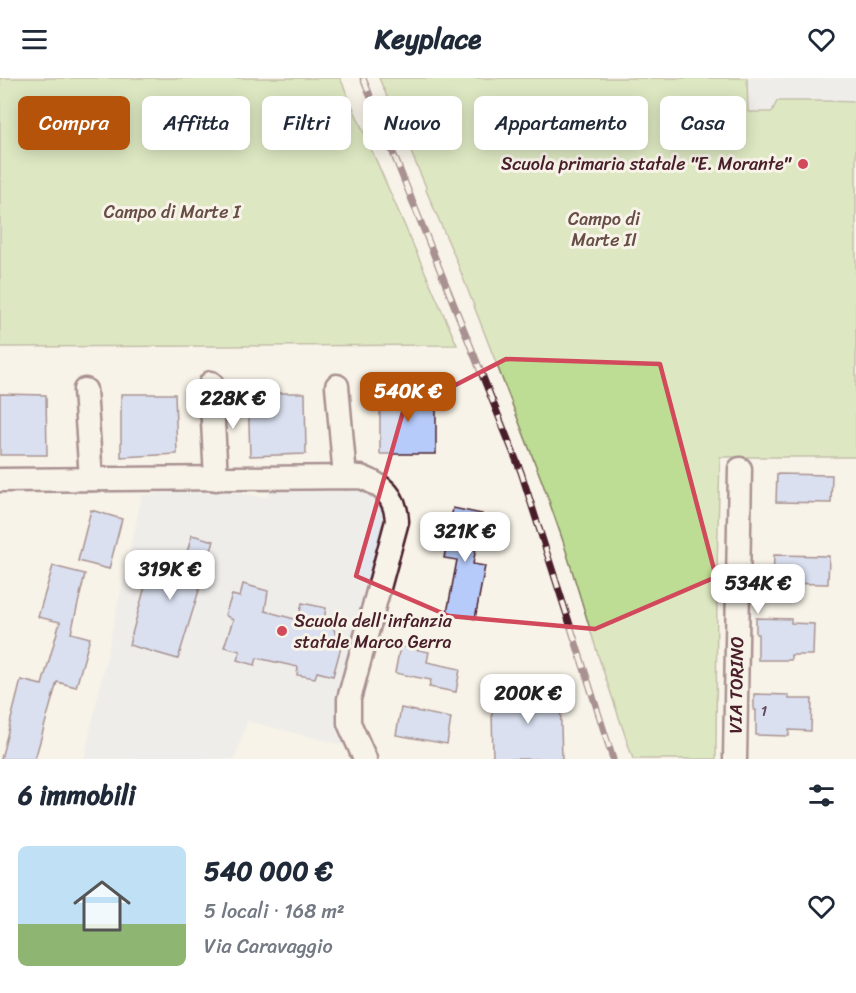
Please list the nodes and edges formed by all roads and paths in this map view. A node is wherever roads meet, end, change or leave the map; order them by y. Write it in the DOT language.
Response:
graph roads {
  1 [pos="211,383"];
  2 [pos="337,386"];
  3 [pos="85,390"];
  4 [pos="740,469"];
  5 [pos="345,477"];
  6 [pos="91,479"];
  7 [pos="216,479"];
  8 [pos="0,480"];
  9 [pos="365,759"];
  10 [pos="735,759"];
  1 -- 7 [label="street"];
  2 -- 5 [label="street"];
  3 -- 6 [label="street"];
  4 -- 10 [label="street, VIA TORINO"];
  5 -- 7 [label="street"];
  5 -- 9 [label="street"];
  6 -- 7 [label="street"];
  6 -- 8 [label="street"];
}
